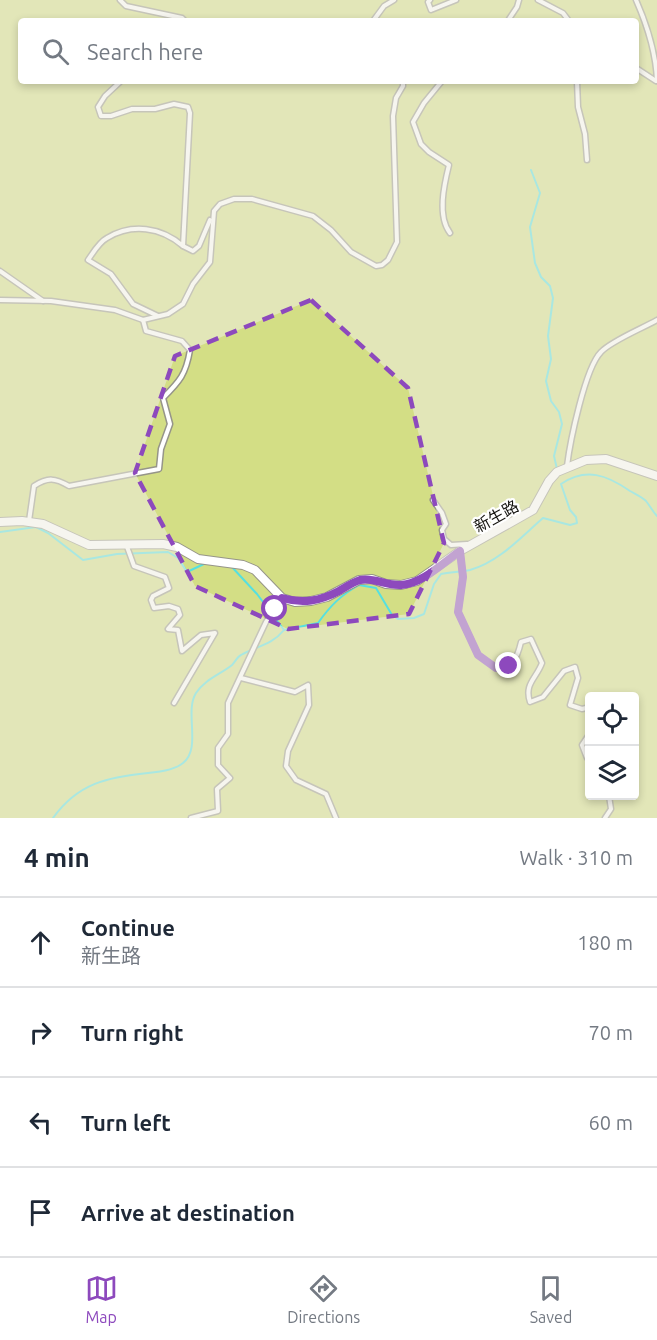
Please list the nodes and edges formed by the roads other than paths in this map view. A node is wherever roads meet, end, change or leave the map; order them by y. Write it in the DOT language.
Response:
graph roads {
  1 [pos="120,0"];
  2 [pos="394,0"];
  3 [pos="430,0"];
  4 [pos="456,0"];
  5 [pos="519,0"];
  6 [pos="537,0"];
  7 [pos="636,0"];
  8 [pos="182,18"];
  9 [pos="375,18"];
  10 [pos="510,18"];
  11 [pos="567,18"];
  12 [pos="639,70"];
  13 [pos="657,81"];
  14 [pos="118,84"];
  15 [pos="403,84"];
  16 [pos="440,84"];
  17 [pos="577,84"];
  18 [pos="587,160"];
  19 [pos="214,211"];
  20 [pos="450,233"];
  21 [pos="183,246"];
  22 [pos="0,271"];
  23 [pos="0,300"];
  24 [pos="44,301"];
  25 [pos="158,316"];
  26 [pos="143,320"];
  27 [pos="657,320"];
  28 [pos="562,469"];
  29 [pos="657,476"];
  30 [pos="434,500"];
  31 [pos="0,522"];
  32 [pos="29,522"];
  33 [pos="473,544"];
  34 [pos="127,546"];
  35 [pos="460,551"];
  36 [pos="282,598"];
  37 [pos="241,678"];
  38 [pos="174,703"];
  39 [pos="585,708"];
  40 [pos="610,800"];
  41 [pos="191,818"];
  42 [pos="336,818"];
  43 [pos="605,818"];
  1 -- 8 [label="lane"];
  2 -- 9 [label="lane"];
  3 -- 4 [label="lane"];
  5 -- 10 [label="lane"];
  6 -- 11 [label="lane"];
  7 -- 13 [label="lane"];
  12 -- 13 [label="lane"];
  14 -- 21 [label="lane"];
  15 -- 19 [label="lane"];
  16 -- 20 [label="lane"];
  17 -- 18 [label="lane"];
  19 -- 21 [label="lane"];
  19 -- 25 [label="lane"];
  21 -- 25 [label="lane"];
  22 -- 24 [label="lane"];
  23 -- 24 [label="lane"];
  24 -- 26 [label="lane"];
  25 -- 26 [label="lane"];
  26 -- 32 [label="lane"];
  27 -- 28 [label="lane"];
  28 -- 29 [label="street"];
  28 -- 33 [label="street, 新生路"];
  30 -- 33 [label="lane"];
  31 -- 32 [label="street"];
  32 -- 34 [label="street"];
  33 -- 35 [label="street, 新生路"];
  34 -- 36 [label="street"];
  34 -- 38 [label="lane"];
  35 -- 36 [label="street, 新生路"];
  35 -- 39 [label="lane"];
  36 -- 37 [label="lane"];
  37 -- 41 [label="lane"];
  37 -- 42 [label="lane"];
  40 -- 43 [label="lane"];
}
